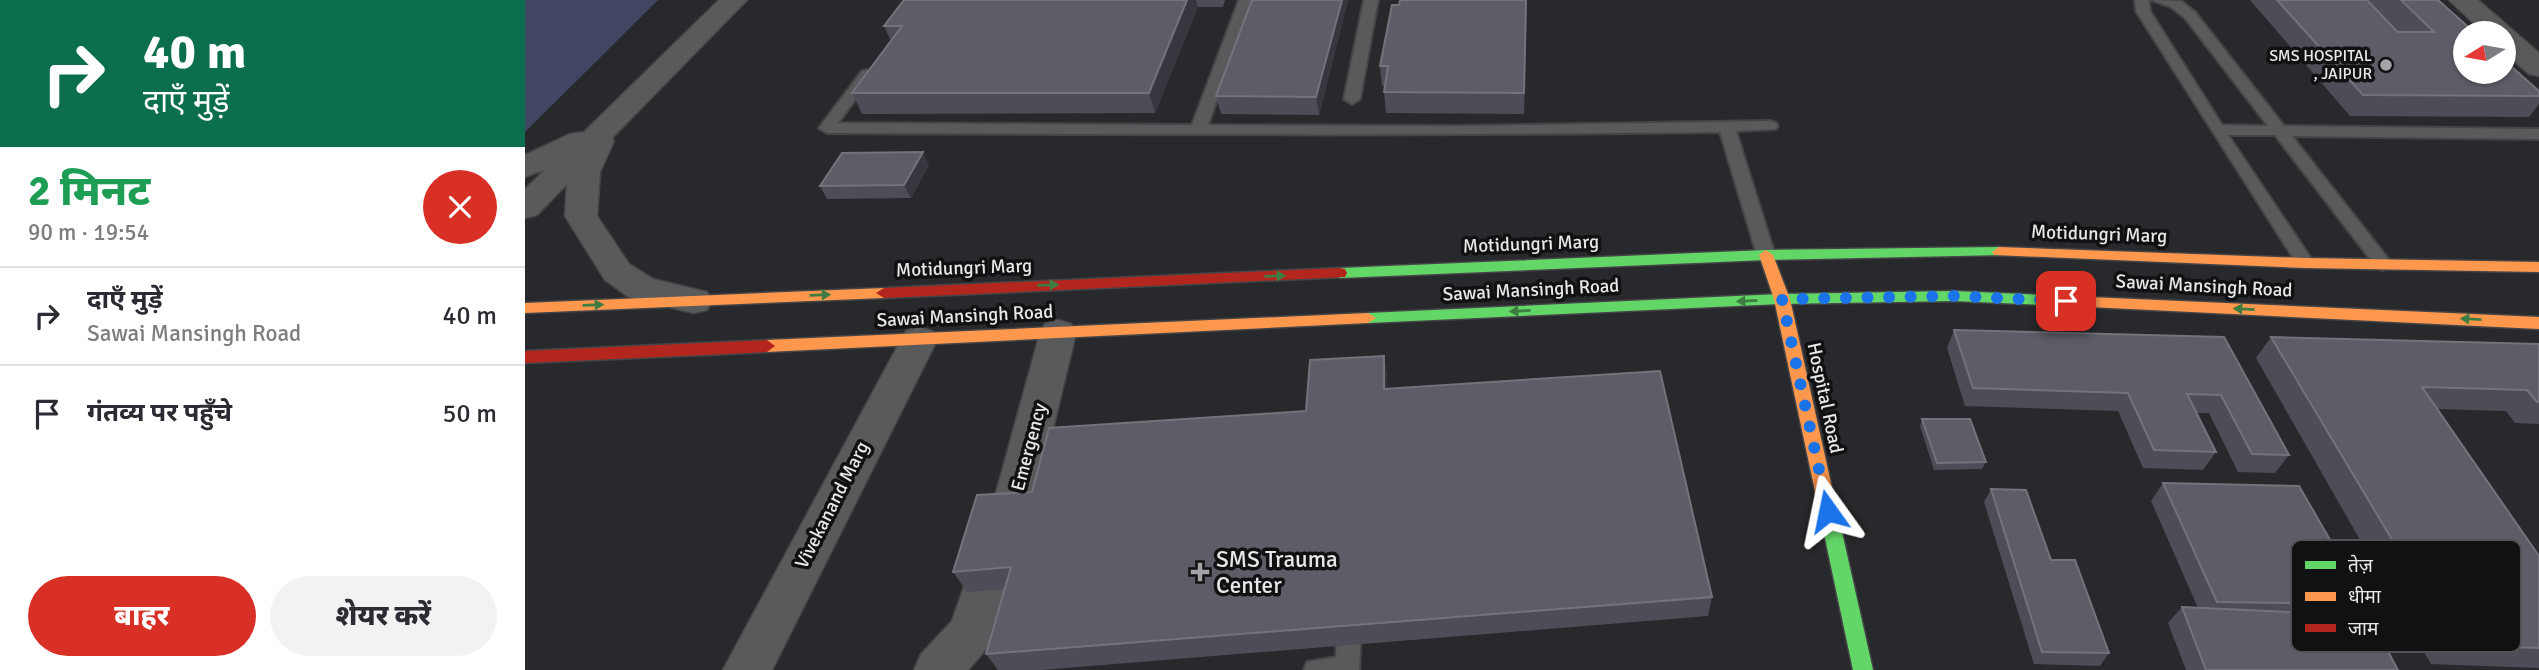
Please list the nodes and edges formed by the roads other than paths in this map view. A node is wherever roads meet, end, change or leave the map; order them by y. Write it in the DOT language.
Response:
graph roads {
  1 [pos="734,0"];
  2 [pos="1246,0"];
  3 [pos="1371,0"];
  4 [pos="2142,0"];
  5 [pos="2159,0"];
  6 [pos="2462,0"];
  7 [pos="2486,21"];
  8 [pos="2517,49"];
  9 [pos="875,64"];
  10 [pos="2539,68"];
  11 [pos="1352,99"];
  12 [pos="1770,126"];
  13 [pos="606,128"];
  14 [pos="1727,128"];
  15 [pos="1198,130"];
  16 [pos="2217,130"];
  17 [pos="2282,131"];
  18 [pos="2539,134"];
  19 [pos="525,167"];
  20 [pos="525,208"];
  21 [pos="1766,255"];
  22 [pos="2305,263"];
  23 [pos="2383,264"];
  24 [pos="2539,267"];
  25 [pos="1782,299"];
  26 [pos="695,301"];
  27 [pos="525,308"];
  28 [pos="2539,323"];
  29 [pos="1058,333"];
  30 [pos="919,340"];
  31 [pos="525,357"];
  32 [pos="1349,635"];
  33 [pos="747,670"];
  34 [pos="938,670"];
  35 [pos="1316,670"];
  36 [pos="1863,670"];
  1 -- 13 [label="street"];
  2 -- 15 [label="lane"];
  3 -- 11 [label="lane"];
  4 -- 16 [label="lane"];
  5 -- 17 [label="lane"];
  6 -- 7 [label="street"];
  8 -- 10 [label="street"];
  9 -- 15 [label="lane"];
  12 -- 14 [label="lane"];
  13 -- 19 [label="street"];
  13 -- 20 [label="street"];
  13 -- 26 [label="street"];
  14 -- 15 [label="lane"];
  14 -- 21 [label="lane"];
  16 -- 17 [label="lane"];
  16 -- 22 [label="lane"];
  17 -- 18 [label="lane"];
  17 -- 23 [label="lane"];
  21 -- 22 [label="main road, Motidungri Marg"];
  21 -- 25 [label="main road, Hospital Road"];
  26 -- 21 [label="main road, Motidungri Marg, one-way"];
  22 -- 23 [label="main road, Motidungri Marg"];
  23 -- 24 [label="main road, Motidungri Marg"];
  28 -- 25 [label="main road, Sawai Mansingh Road, one-way"];
  25 -- 29 [label="main road, Sawai Mansingh Road, one-way"];
  25 -- 36 [label="main road, Hospital Road"];
  27 -- 26 [label="main road, Motidungri Marg, one-way"];
  29 -- 30 [label="main road, Sawai Mansingh Road"];
  29 -- 34 [label="street, Emergency"];
  30 -- 31 [label="main road, Sawai Mansingh Road"];
  30 -- 33 [label="street, Vivekanand Marg"];
  32 -- 35 [label="lane"];
}
